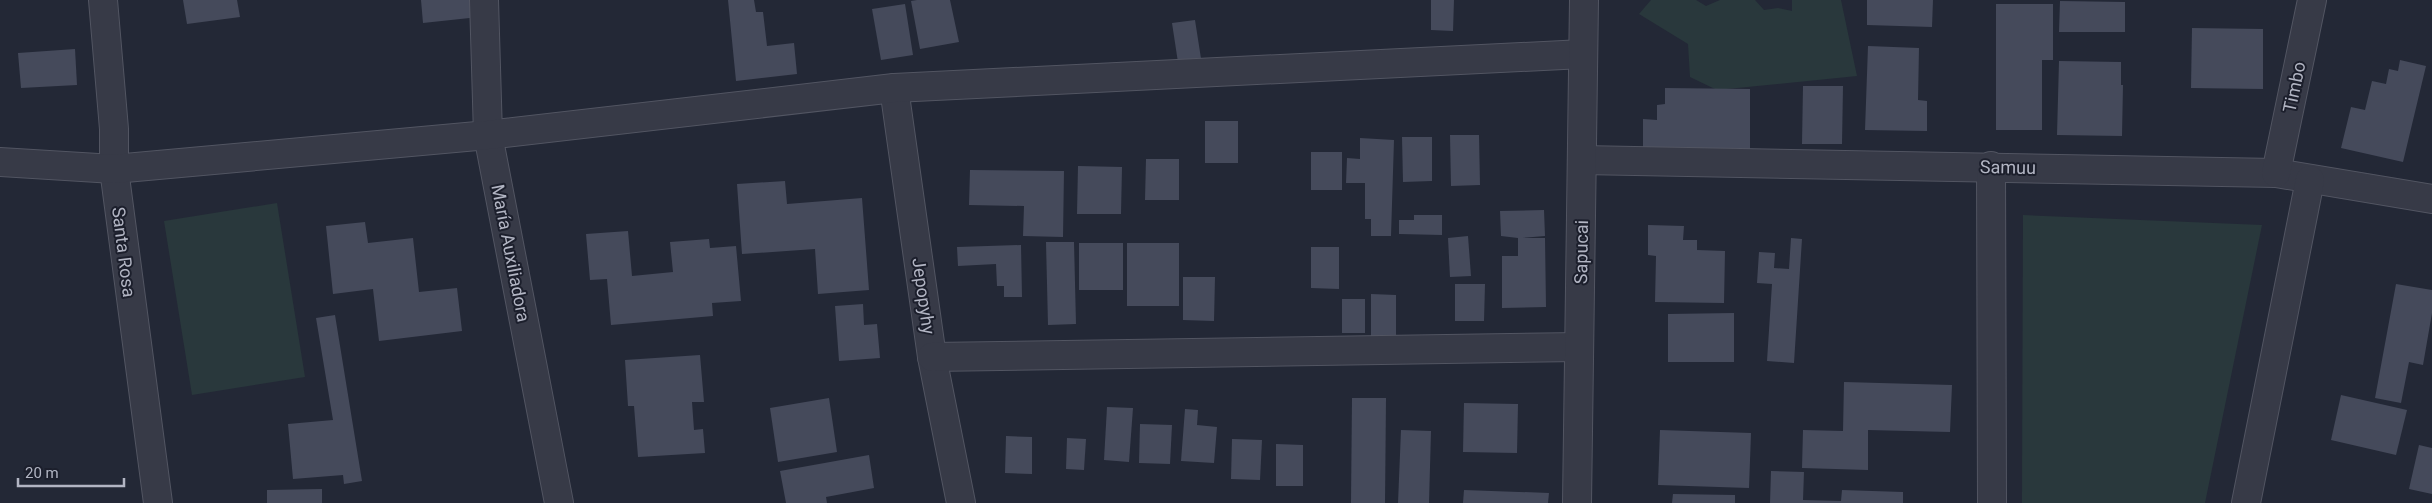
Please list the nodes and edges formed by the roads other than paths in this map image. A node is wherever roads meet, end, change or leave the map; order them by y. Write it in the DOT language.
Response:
graph roads {
  1 [pos="103,0"];
  2 [pos="484,0"];
  3 [pos="1584,0"];
  4 [pos="2312,0"];
  5 [pos="1584,54"];
  6 [pos="894,88"];
  7 [pos="488,135"];
  8 [pos="1582,160"];
  9 [pos="0,162"];
  10 [pos="1991,166"];
  11 [pos="114,168"];
  12 [pos="2276,173"];
  13 [pos="2310,180"];
  14 [pos="2432,199"];
  15 [pos="1579,347"];
  16 [pos="932,357"];
  17 [pos="158,503"];
  18 [pos="559,503"];
  19 [pos="961,503"];
  20 [pos="1576,503"];
  21 [pos="1992,503"];
  22 [pos="2246,503"];
  1 -- 11 [label="street, Santa Rosa"];
  2 -- 7 [label="street, María Auxiliadora"];
  3 -- 5 [label="street, Sapucai"];
  4 -- 12 [label="street, Timbo"];
  5 -- 6 [label="street"];
  5 -- 8 [label="street, Sapucai"];
  6 -- 7 [label="street"];
  6 -- 16 [label="street, Jepopyhy"];
  7 -- 11 [label="street"];
  7 -- 18 [label="street, María Auxiliadora"];
  8 -- 10 [label="street, Samuu"];
  8 -- 15 [label="street, Sapucai"];
  9 -- 11 [label="street"];
  10 -- 12 [label="street, Samuu"];
  10 -- 21 [label="street"];
  11 -- 17 [label="street, Santa Rosa"];
  12 -- 13 [label="street, Samuu"];
  13 -- 14 [label="street, Samuu"];
  13 -- 22 [label="street"];
  15 -- 16 [label="street"];
  15 -- 20 [label="street, Sapucai"];
  16 -- 19 [label="street, Jepopyhy"];
}
